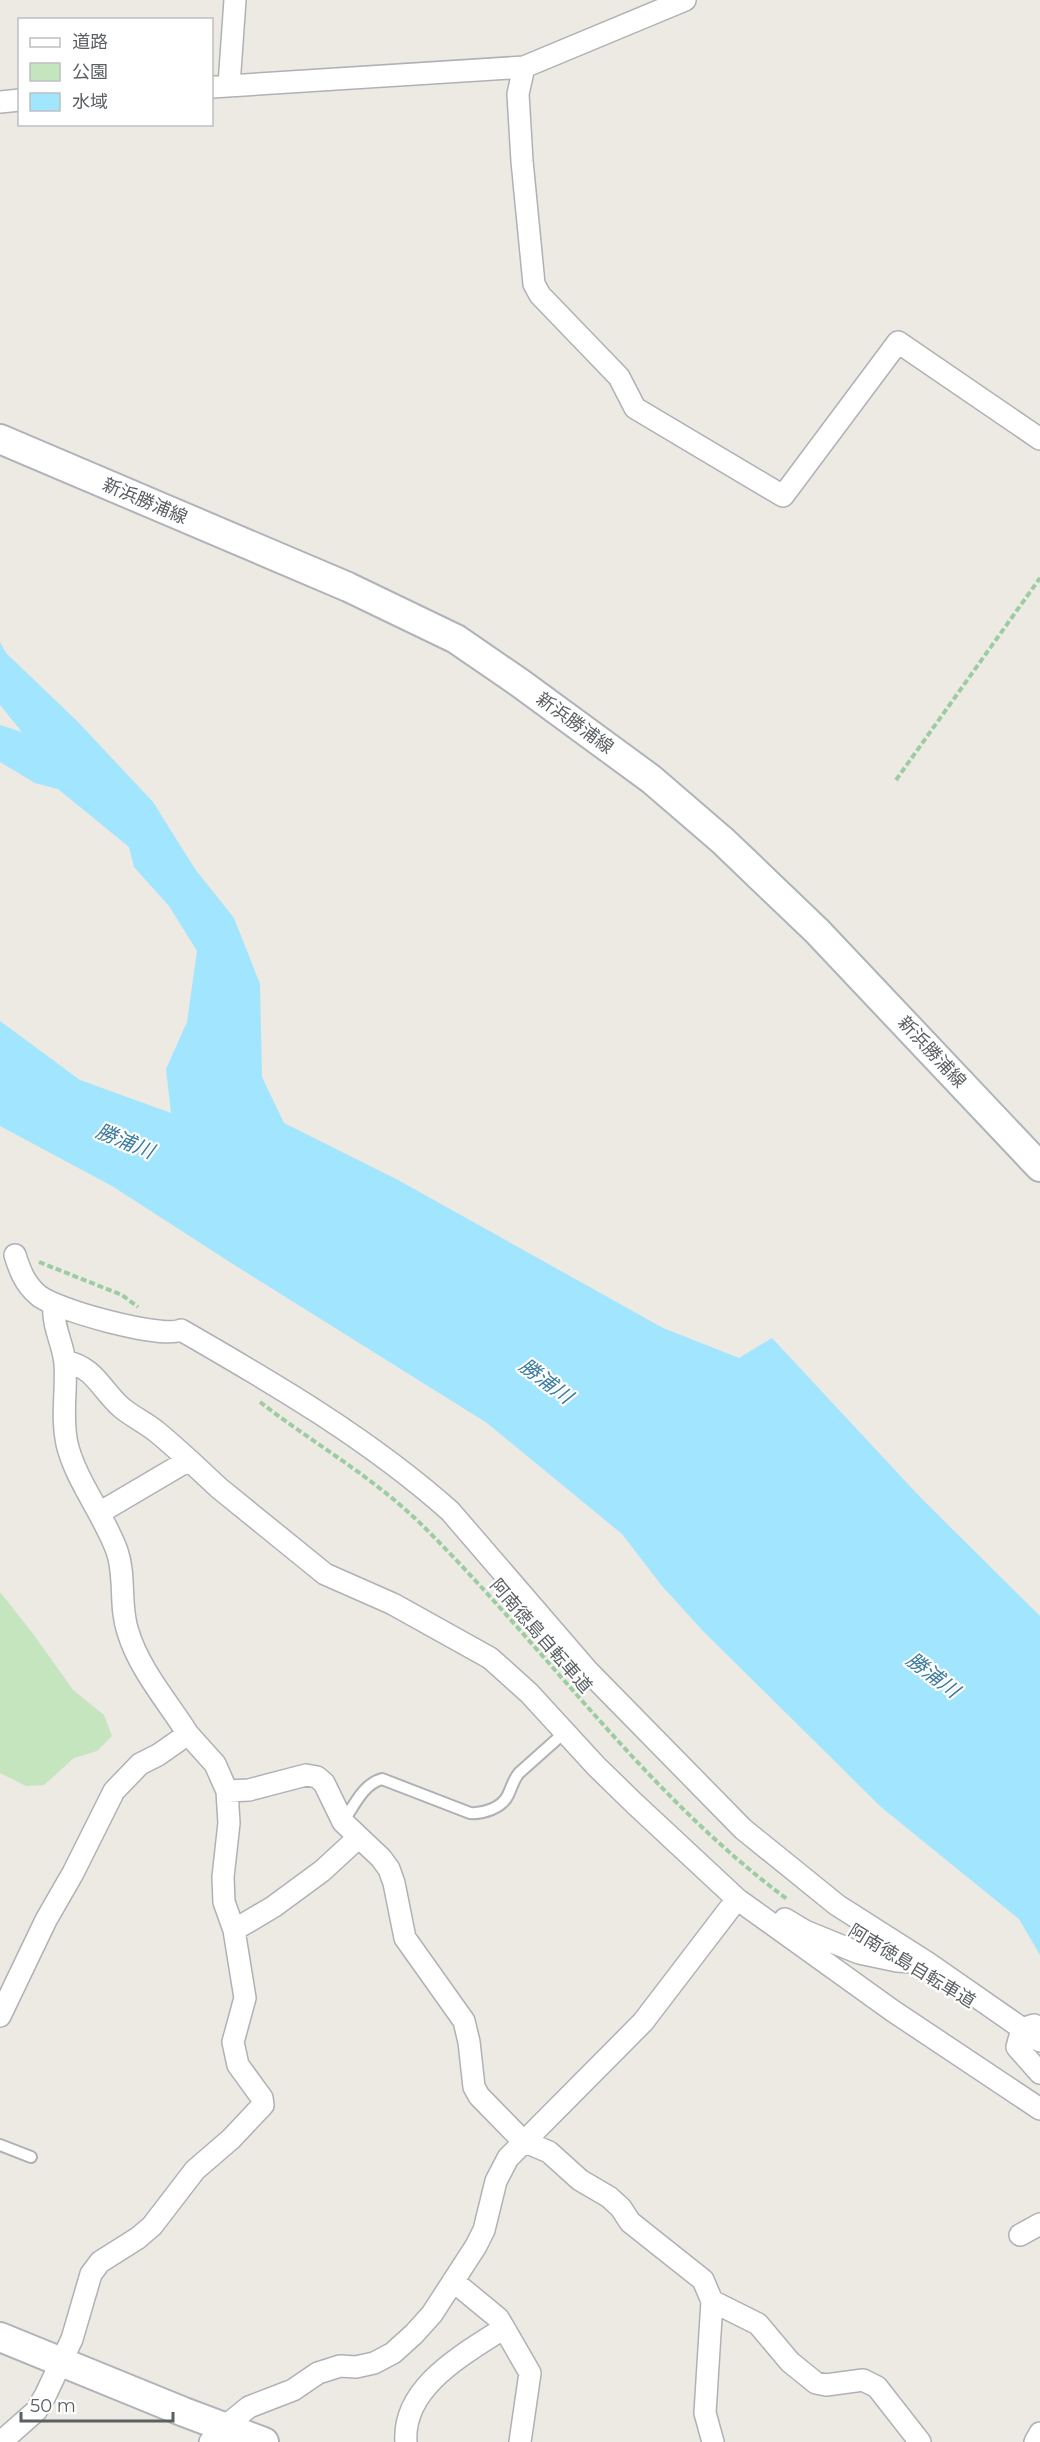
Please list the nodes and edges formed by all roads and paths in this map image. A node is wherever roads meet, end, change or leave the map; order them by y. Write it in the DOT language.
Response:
graph roads {
  1 [pos="235,0"];
  2 [pos="686,0"];
  3 [pos="524,67"];
  4 [pos="220,86"];
  5 [pos="18,100"];
  6 [pos="0,102"];
  7 [pos="0,439"];
  8 [pos="1040,439"];
  9 [pos="1040,578"];
  10 [pos="896,780"];
  11 [pos="1040,1167"];
  12 [pos="15,1255"];
  13 [pos="54,1305"];
  14 [pos="139,1308"];
  15 [pos="65,1361"];
  16 [pos="255,1398"];
  17 [pos="189,1460"];
  18 [pos="99,1513"];
  19 [pos="565,1732"];
  20 [pos="188,1734"];
  21 [pos="227,1791"];
  22 [pos="343,1822"];
  23 [pos="359,1837"];
  24 [pos="743,1902"];
  25 [pos="796,1906"];
  26 [pos="234,1930"];
  27 [pos="928,1963"];
  28 [pos="0,2016"];
  29 [pos="1031,2028"];
  30 [pos="1040,2041"];
  31 [pos="1040,2073"];
  32 [pos="1040,2109"];
  33 [pos="523,2141"];
  34 [pos="0,2145"];
  35 [pos="31,2157"];
  36 [pos="1040,2224"];
  37 [pos="1020,2235"];
  38 [pos="453,2281"];
  39 [pos="712,2301"];
  40 [pos="504,2328"];
  41 [pos="0,2337"];
  42 [pos="62,2364"];
  43 [pos="1040,2433"];
  44 [pos="216,2435"];
  45 [pos="1,2442"];
  46 [pos="264,2442"];
  47 [pos="406,2442"];
  48 [pos="520,2442"];
  49 [pos="712,2442"];
  50 [pos="920,2442"];
  51 [pos="1035,2442"];
  1 -- 4 [label="street"];
  2 -- 3 [label="street"];
  3 -- 4 [label="street"];
  3 -- 8 [label="street"];
  5 -- 6 [label="street"];
  7 -- 11 [label="main road, 新浜勝浦線"];
  9 -- 10 [label="path"];
  12 -- 13 [label="street"];
  12 -- 14 [label="path"];
  13 -- 15 [label="street"];
  13 -- 27 [label="street"];
  15 -- 17 [label="street"];
  15 -- 18 [label="street"];
  16 -- 25 [label="path, 阿南徳島自転車道"];
  17 -- 18 [label="street"];
  17 -- 19 [label="street"];
  18 -- 20 [label="street"];
  19 -- 22 [label="lane"];
  19 -- 24 [label="street"];
  20 -- 21 [label="street"];
  20 -- 28 [label="street"];
  21 -- 22 [label="street"];
  21 -- 26 [label="street"];
  22 -- 23 [label="street"];
  23 -- 26 [label="street"];
  23 -- 33 [label="street"];
  24 -- 27 [label="street"];
  24 -- 32 [label="street"];
  24 -- 33 [label="street"];
  26 -- 42 [label="street"];
  27 -- 29 [label="street"];
  29 -- 30 [label="street"];
  29 -- 31 [label="street"];
  33 -- 38 [label="street"];
  33 -- 39 [label="street"];
  34 -- 35 [label="lane"];
  36 -- 37 [label="street"];
  38 -- 40 [label="street"];
  38 -- 44 [label="street"];
  39 -- 49 [label="street"];
  39 -- 50 [label="street"];
  40 -- 47 [label="street"];
  40 -- 48 [label="street"];
  41 -- 42 [label="main road"];
  42 -- 44 [label="main road"];
  42 -- 45 [label="street"];
  43 -- 51 [label="street"];
  44 -- 46 [label="main road"];
}
